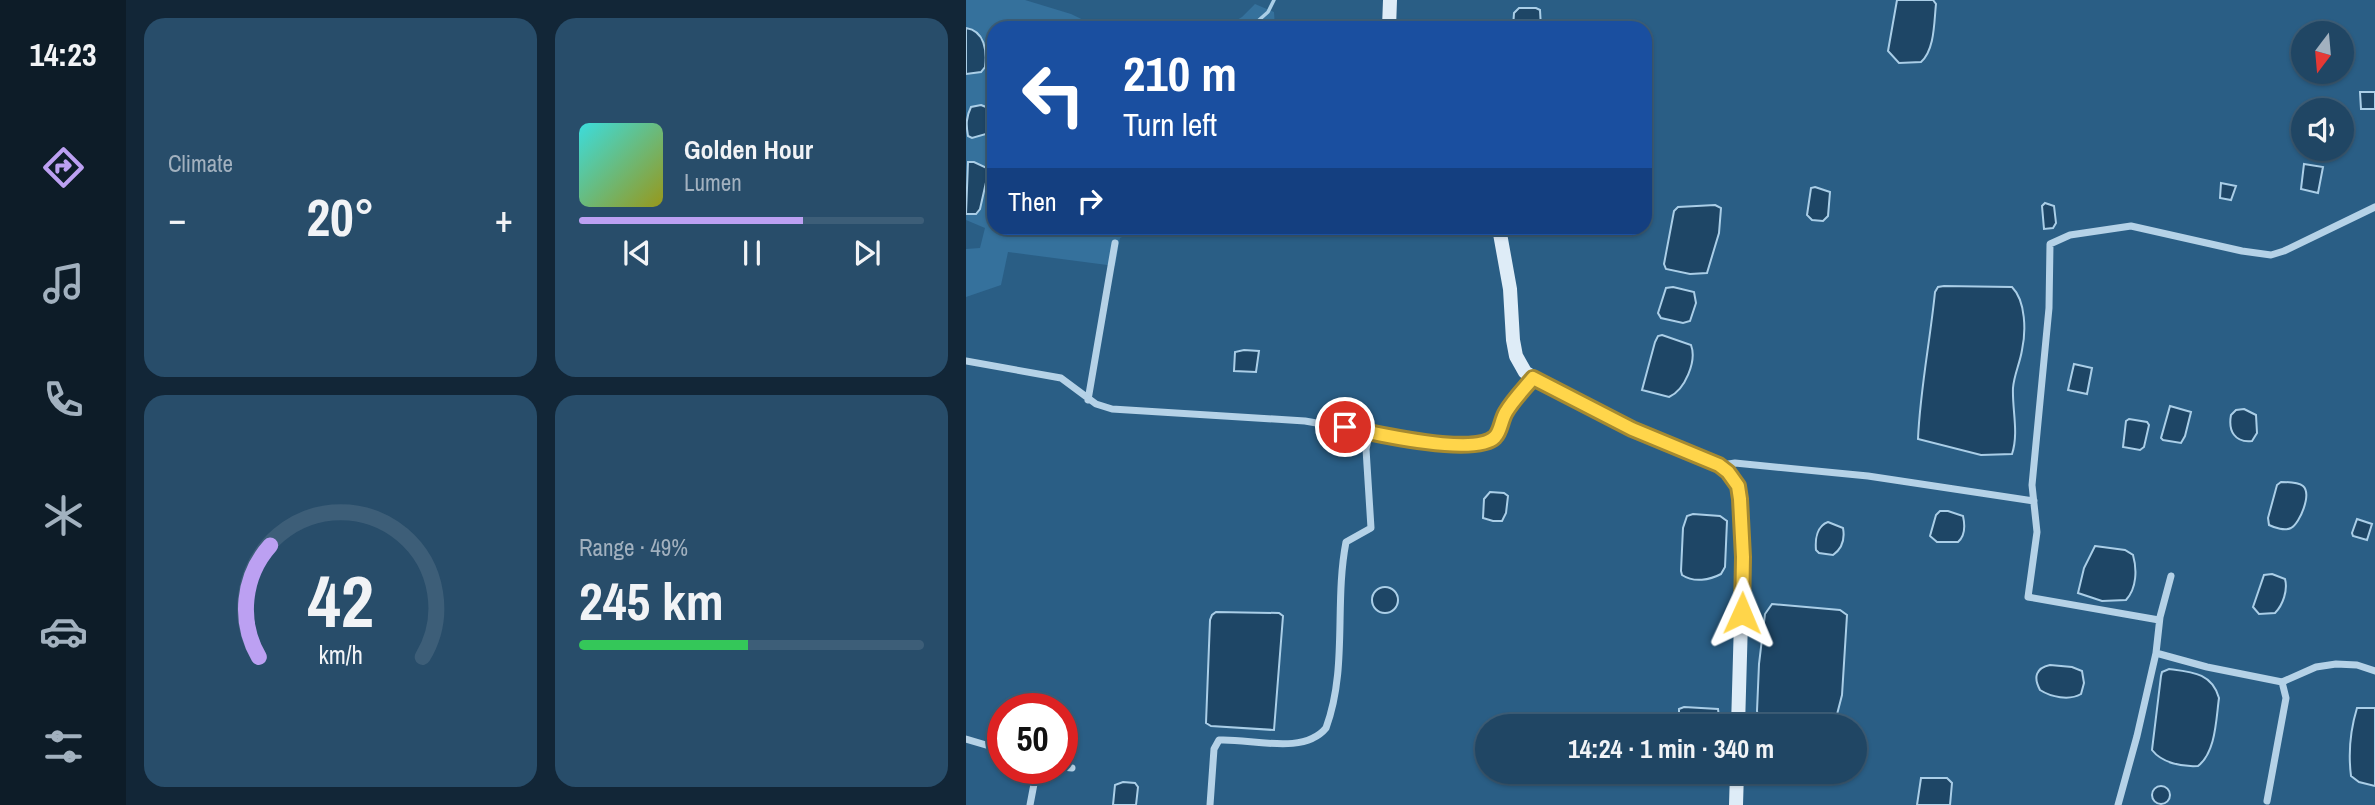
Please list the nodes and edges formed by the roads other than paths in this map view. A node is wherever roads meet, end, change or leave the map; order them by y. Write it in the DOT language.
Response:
graph roads {
  1 [pos="1390,0"];
  2 [pos="1389,21"];
  3 [pos="2375,207"];
  4 [pos="1501,235"];
  5 [pos="1115,243"];
  6 [pos="966,361"];
  7 [pos="1533,378"];
  8 [pos="1088,400"];
  9 [pos="1370,432"];
  10 [pos="1719,465"];
  11 [pos="2034,501"];
  12 [pos="2171,576"];
  13 [pos="2159,621"];
  14 [pos="2156,653"];
  15 [pos="2375,671"];
  16 [pos="2282,682"];
  17 [pos="1738,714"];
  18 [pos="966,740"];
  19 [pos="987,746"];
  20 [pos="1034,784"];
  21 [pos="1737,784"];
  22 [pos="2267,801"];
  23 [pos="1030,805"];
  24 [pos="1210,805"];
  25 [pos="1736,805"];
  26 [pos="2118,805"];
  1 -- 2 [label="main road"];
  3 -- 11 [label="street"];
  4 -- 7 [label="main road"];
  5 -- 8 [label="street"];
  6 -- 8 [label="street"];
  7 -- 9 [label="street"];
  7 -- 10 [label="main road"];
  8 -- 9 [label="street"];
  9 -- 24 [label="street"];
  10 -- 11 [label="street"];
  10 -- 17 [label="main road"];
  11 -- 13 [label="street"];
  12 -- 13 [label="street"];
  13 -- 14 [label="street"];
  14 -- 16 [label="street"];
  14 -- 26 [label="street"];
  15 -- 16 [label="street"];
  16 -- 22 [label="street"];
  18 -- 19 [label="street"];
  20 -- 23 [label="street"];
  21 -- 25 [label="main road"];
}
